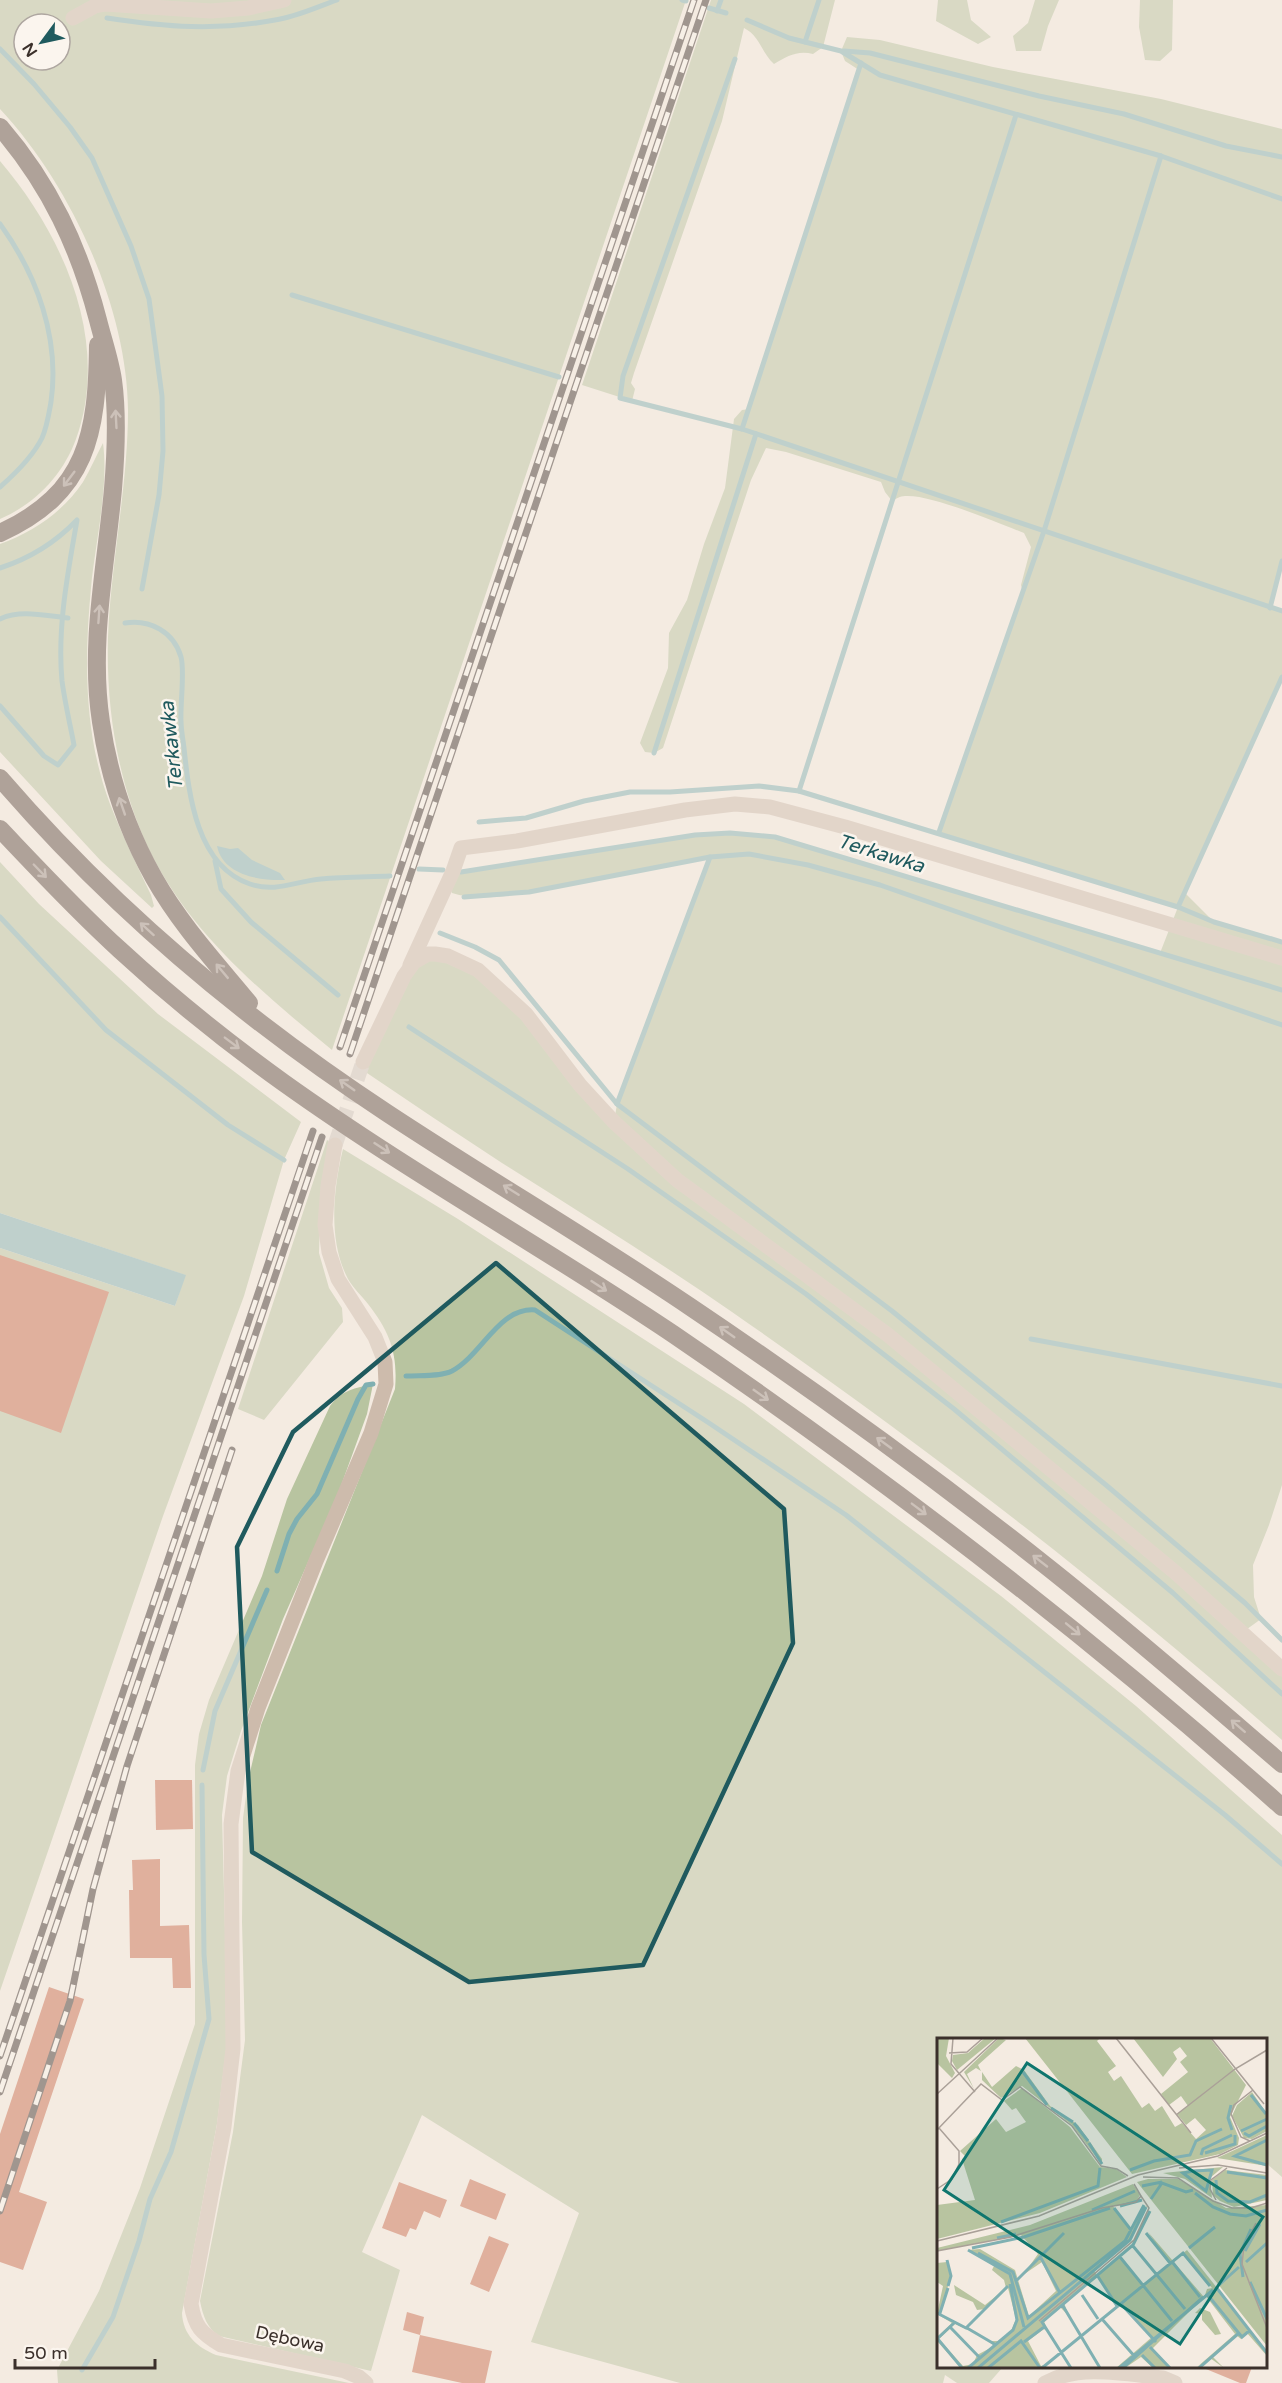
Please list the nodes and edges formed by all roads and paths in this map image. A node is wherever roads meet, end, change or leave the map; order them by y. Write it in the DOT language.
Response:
graph roads {
  1 [pos="284,0"];
  2 [pos="74,18"];
  3 [pos="0,127"];
  4 [pos="98,322"];
  5 [pos="0,533"];
  6 [pos="0,778"];
  7 [pos="0,829"];
  8 [pos="1282,958"];
  9 [pos="409,968"];
  10 [pos="273,1032"];
  11 [pos="363,1062"];
  12 [pos="335,1145"];
  13 [pos="1282,1668"];
  14 [pos="1282,1764"];
  15 [pos="1282,1807"];
  16 [pos="366,2383"];
  17 [pos="1045,2383"];
  18 [pos="1175,2383"];
  1 -- 2 [label="street"];
  3 -- 4 [label="highway"];
  4 -- 5 [label="highway, one-way"];
  10 -- 4 [label="highway, one-way"];
  10 -- 6 [label="highway, one-way"];
  7 -- 15 [label="highway, one-way"];
  8 -- 9 [label="street"];
  9 -- 11 [label="street"];
  9 -- 13 [label="street"];
  14 -- 10 [label="highway, one-way"];
  12 -- 16 [label="street, Dębowa"];
  17 -- 18 [label="street"];
}
